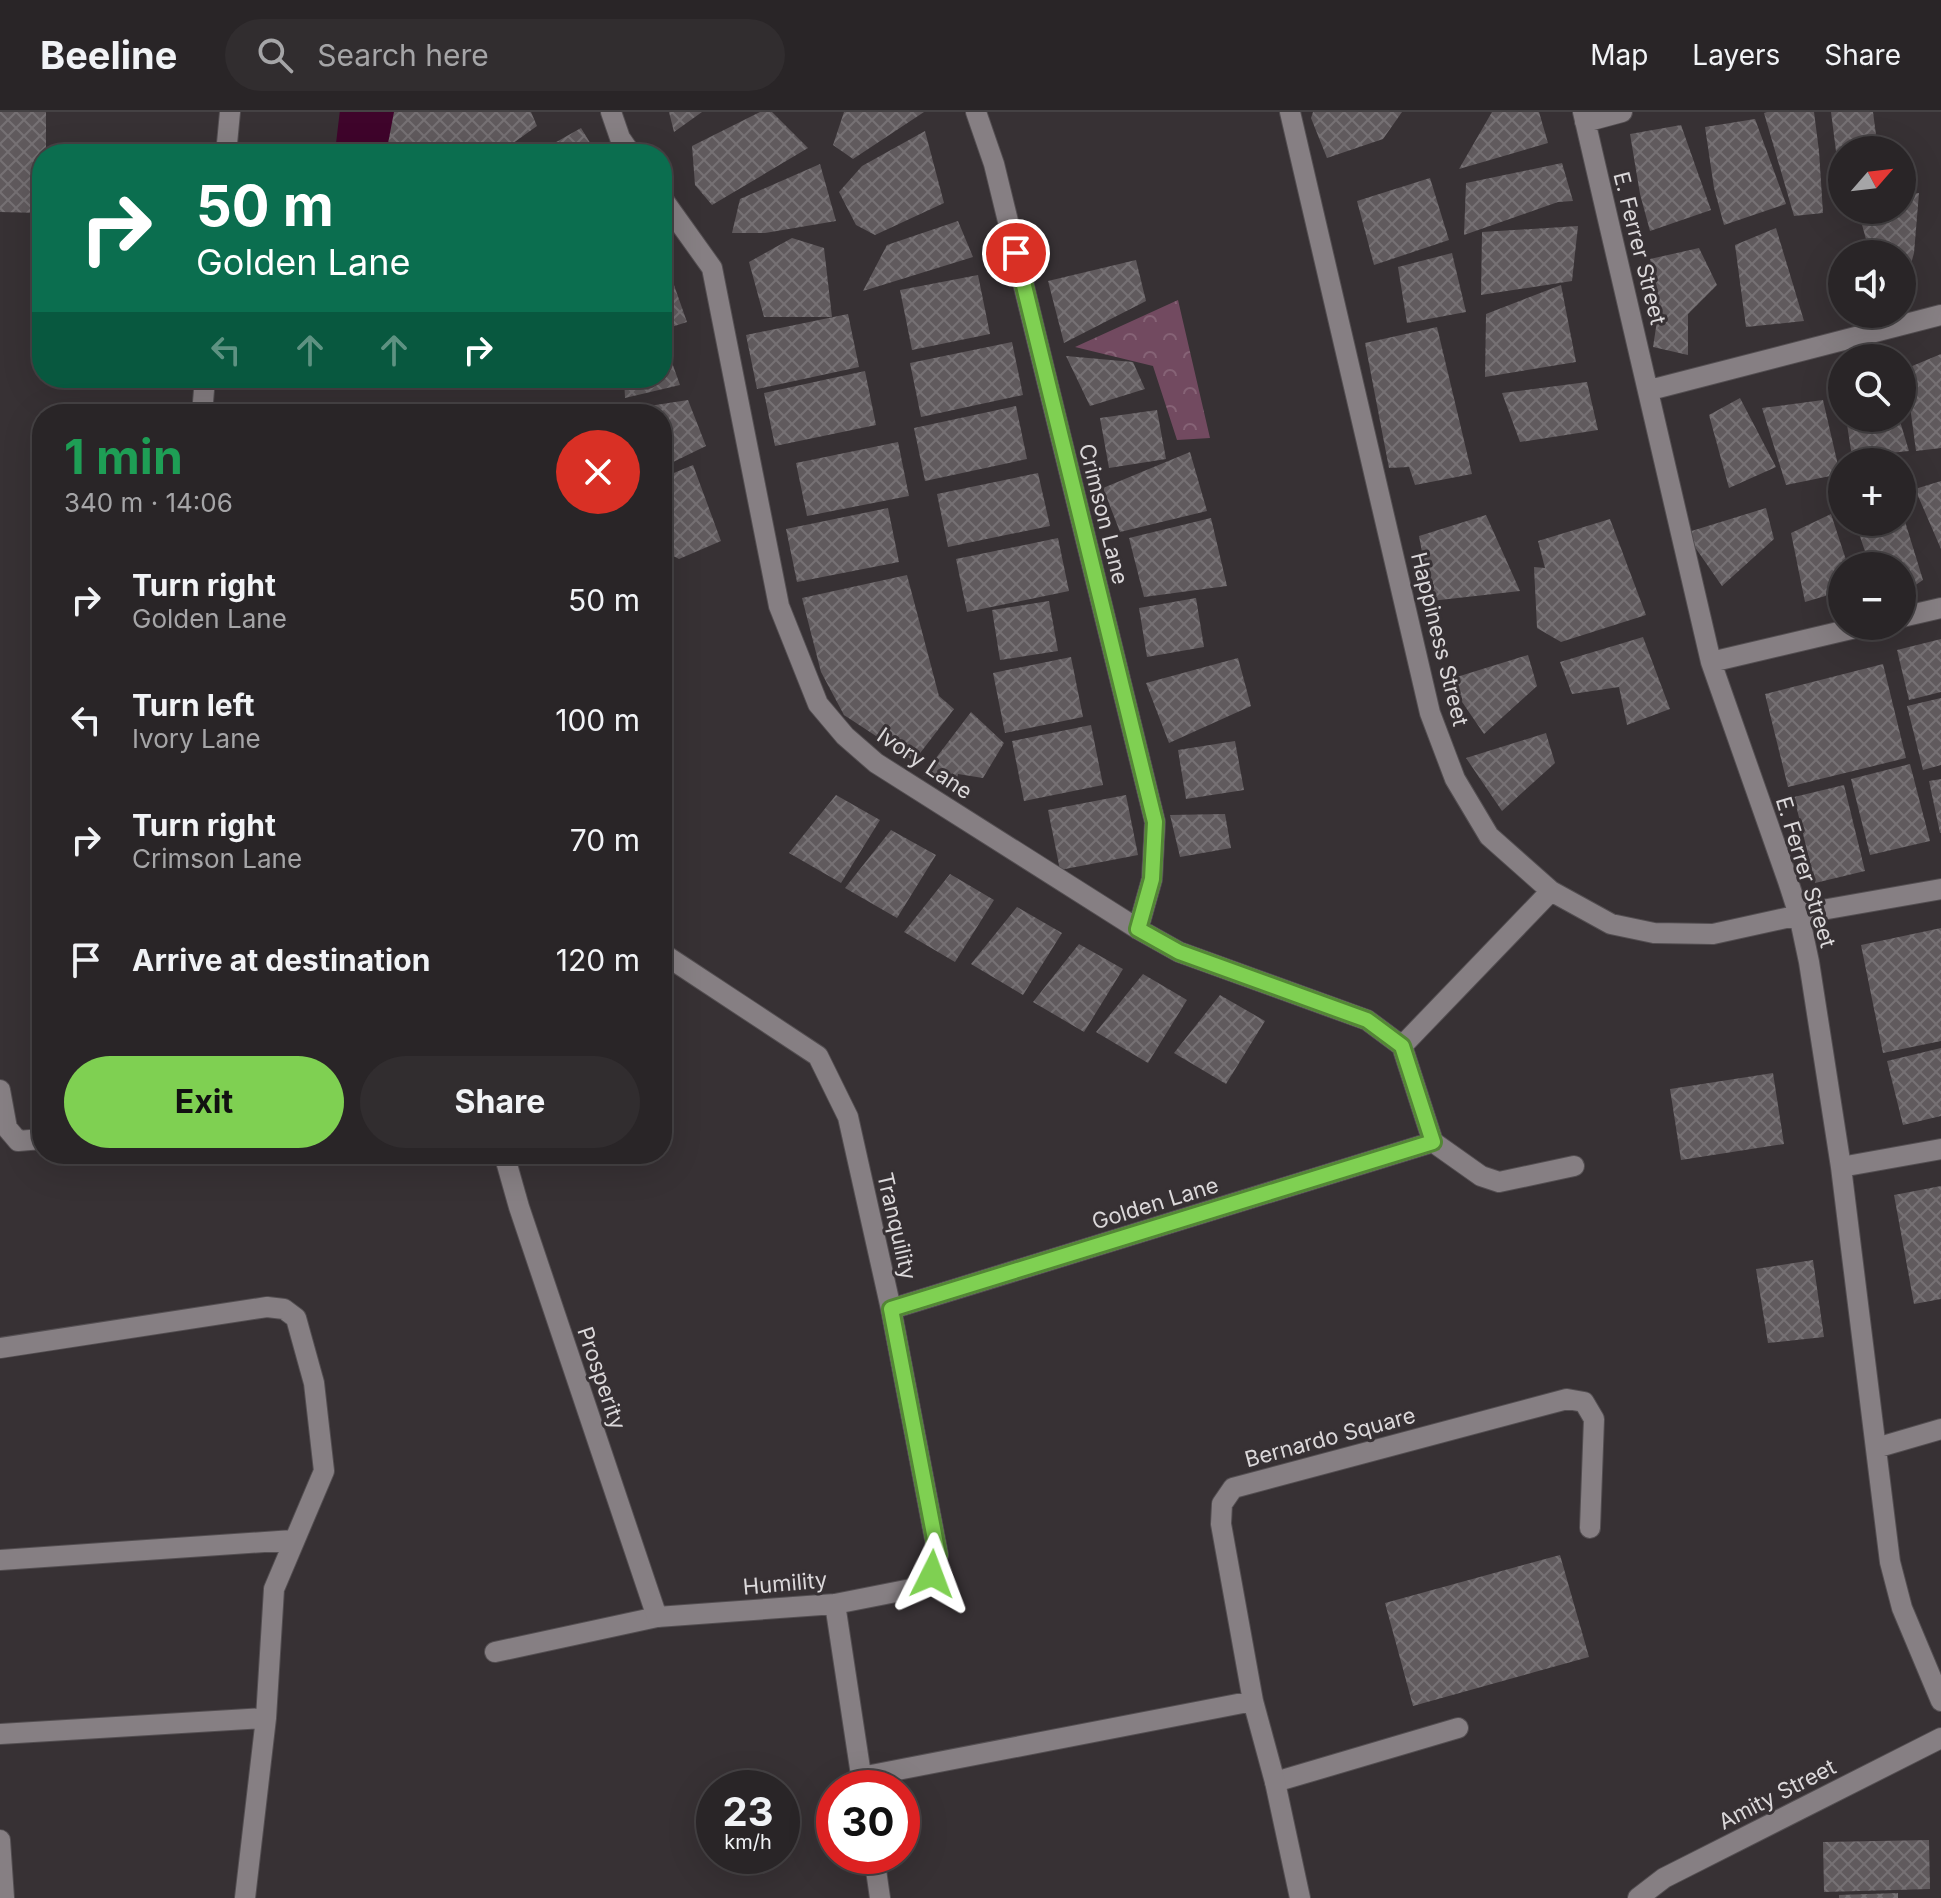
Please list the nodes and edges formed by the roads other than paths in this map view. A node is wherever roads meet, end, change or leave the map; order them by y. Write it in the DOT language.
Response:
graph roads {
  1 [pos="230,112"];
  2 [pos="611,112"];
  3 [pos="976,112"];
  4 [pos="1290,112"];
  5 [pos="1622,112"];
  6 [pos="1584,117"];
  7 [pos="227,144"];
  8 [pos="624,144"];
  9 [pos="672,212"];
  10 [pos="1941,315"];
  11 [pos="1650,390"];
  12 [pos="1941,608"];
  13 [pos="1916,614"];
  14 [pos="1828,634"];
  15 [pos="1711,662"];
  16 [pos="1941,889"];
  17 [pos="1551,891"];
  18 [pos="1799,915"];
  19 [pos="1138,929"];
  20 [pos="672,960"];
  21 [pos="1402,1046"];
  22 [pos="0,1090"];
  23 [pos="32,1140"];
  24 [pos="1433,1142"];
  25 [pos="1941,1149"];
  26 [pos="507,1164"];
  27 [pos="1574,1166"];
  28 [pos="1841,1167"];
  29 [pos="891,1309"];
  30 [pos="0,1348"];
  31 [pos="1941,1429"];
  32 [pos="1876,1448"];
  33 [pos="1590,1528"];
  34 [pos="293,1540"];
  35 [pos="0,1560"];
  36 [pos="916,1588"];
  37 [pos="835,1604"];
  38 [pos="657,1617"];
  39 [pos="495,1652"];
  40 [pos="1253,1701"];
  41 [pos="1941,1701"];
  42 [pos="266,1718"];
  43 [pos="1458,1728"];
  44 [pos="0,1734"];
  45 [pos="1941,1738"];
  46 [pos="860,1770"];
  47 [pos="920,1770"];
  48 [pos="1275,1782"];
  49 [pos="0,1840"];
  50 [pos="877,1874"];
  51 [pos="4,1898"];
  52 [pos="245,1898"];
  53 [pos="880,1898"];
  54 [pos="1300,1898"];
  55 [pos="1638,1898"];
  1 -- 7 [label="street"];
  2 -- 8 [label="street"];
  3 -- 19 [label="street, Crimson Lane"];
  4 -- 17 [label="street, Happiness Street"];
  5 -- 6 [label="street"];
  6 -- 11 [label="street, E. Ferrer Street"];
  9 -- 19 [label="street, Ivory Lane"];
  10 -- 11 [label="street"];
  11 -- 15 [label="street, E. Ferrer Street"];
  12 -- 13 [label="street"];
  14 -- 15 [label="street"];
  15 -- 18 [label="street, E. Ferrer Street"];
  16 -- 18 [label="street, Happiness Street"];
  17 -- 18 [label="street, Happiness Street"];
  17 -- 21 [label="street"];
  18 -- 28 [label="street, E. Ferrer Street"];
  19 -- 21 [label="street, Ivory Lane"];
  20 -- 29 [label="street, Tranquility"];
  21 -- 24 [label="street"];
  22 -- 23 [label="street"];
  24 -- 27 [label="street"];
  24 -- 29 [label="street, Golden Lane"];
  25 -- 28 [label="street"];
  26 -- 38 [label="street, Prosperity"];
  28 -- 32 [label="street, E. Ferrer Street"];
  29 -- 36 [label="street, Tranquility"];
  30 -- 34 [label="street"];
  31 -- 32 [label="street"];
  32 -- 41 [label="street, E. Ferrer Street"];
  33 -- 40 [label="street, Bernardo Square"];
  34 -- 35 [label="street"];
  34 -- 42 [label="street"];
  36 -- 37 [label="street, Humility"];
  37 -- 38 [label="street, Humility"];
  37 -- 46 [label="street"];
  38 -- 39 [label="street, Humility"];
  40 -- 47 [label="street"];
  40 -- 48 [label="street, Bernardo Square"];
  42 -- 44 [label="street"];
  42 -- 52 [label="street"];
  43 -- 48 [label="street"];
  45 -- 55 [label="street, Amity Street"];
  48 -- 54 [label="street, Bernardo Square"];
  49 -- 51 [label="street"];
  50 -- 53 [label="street"];
}
